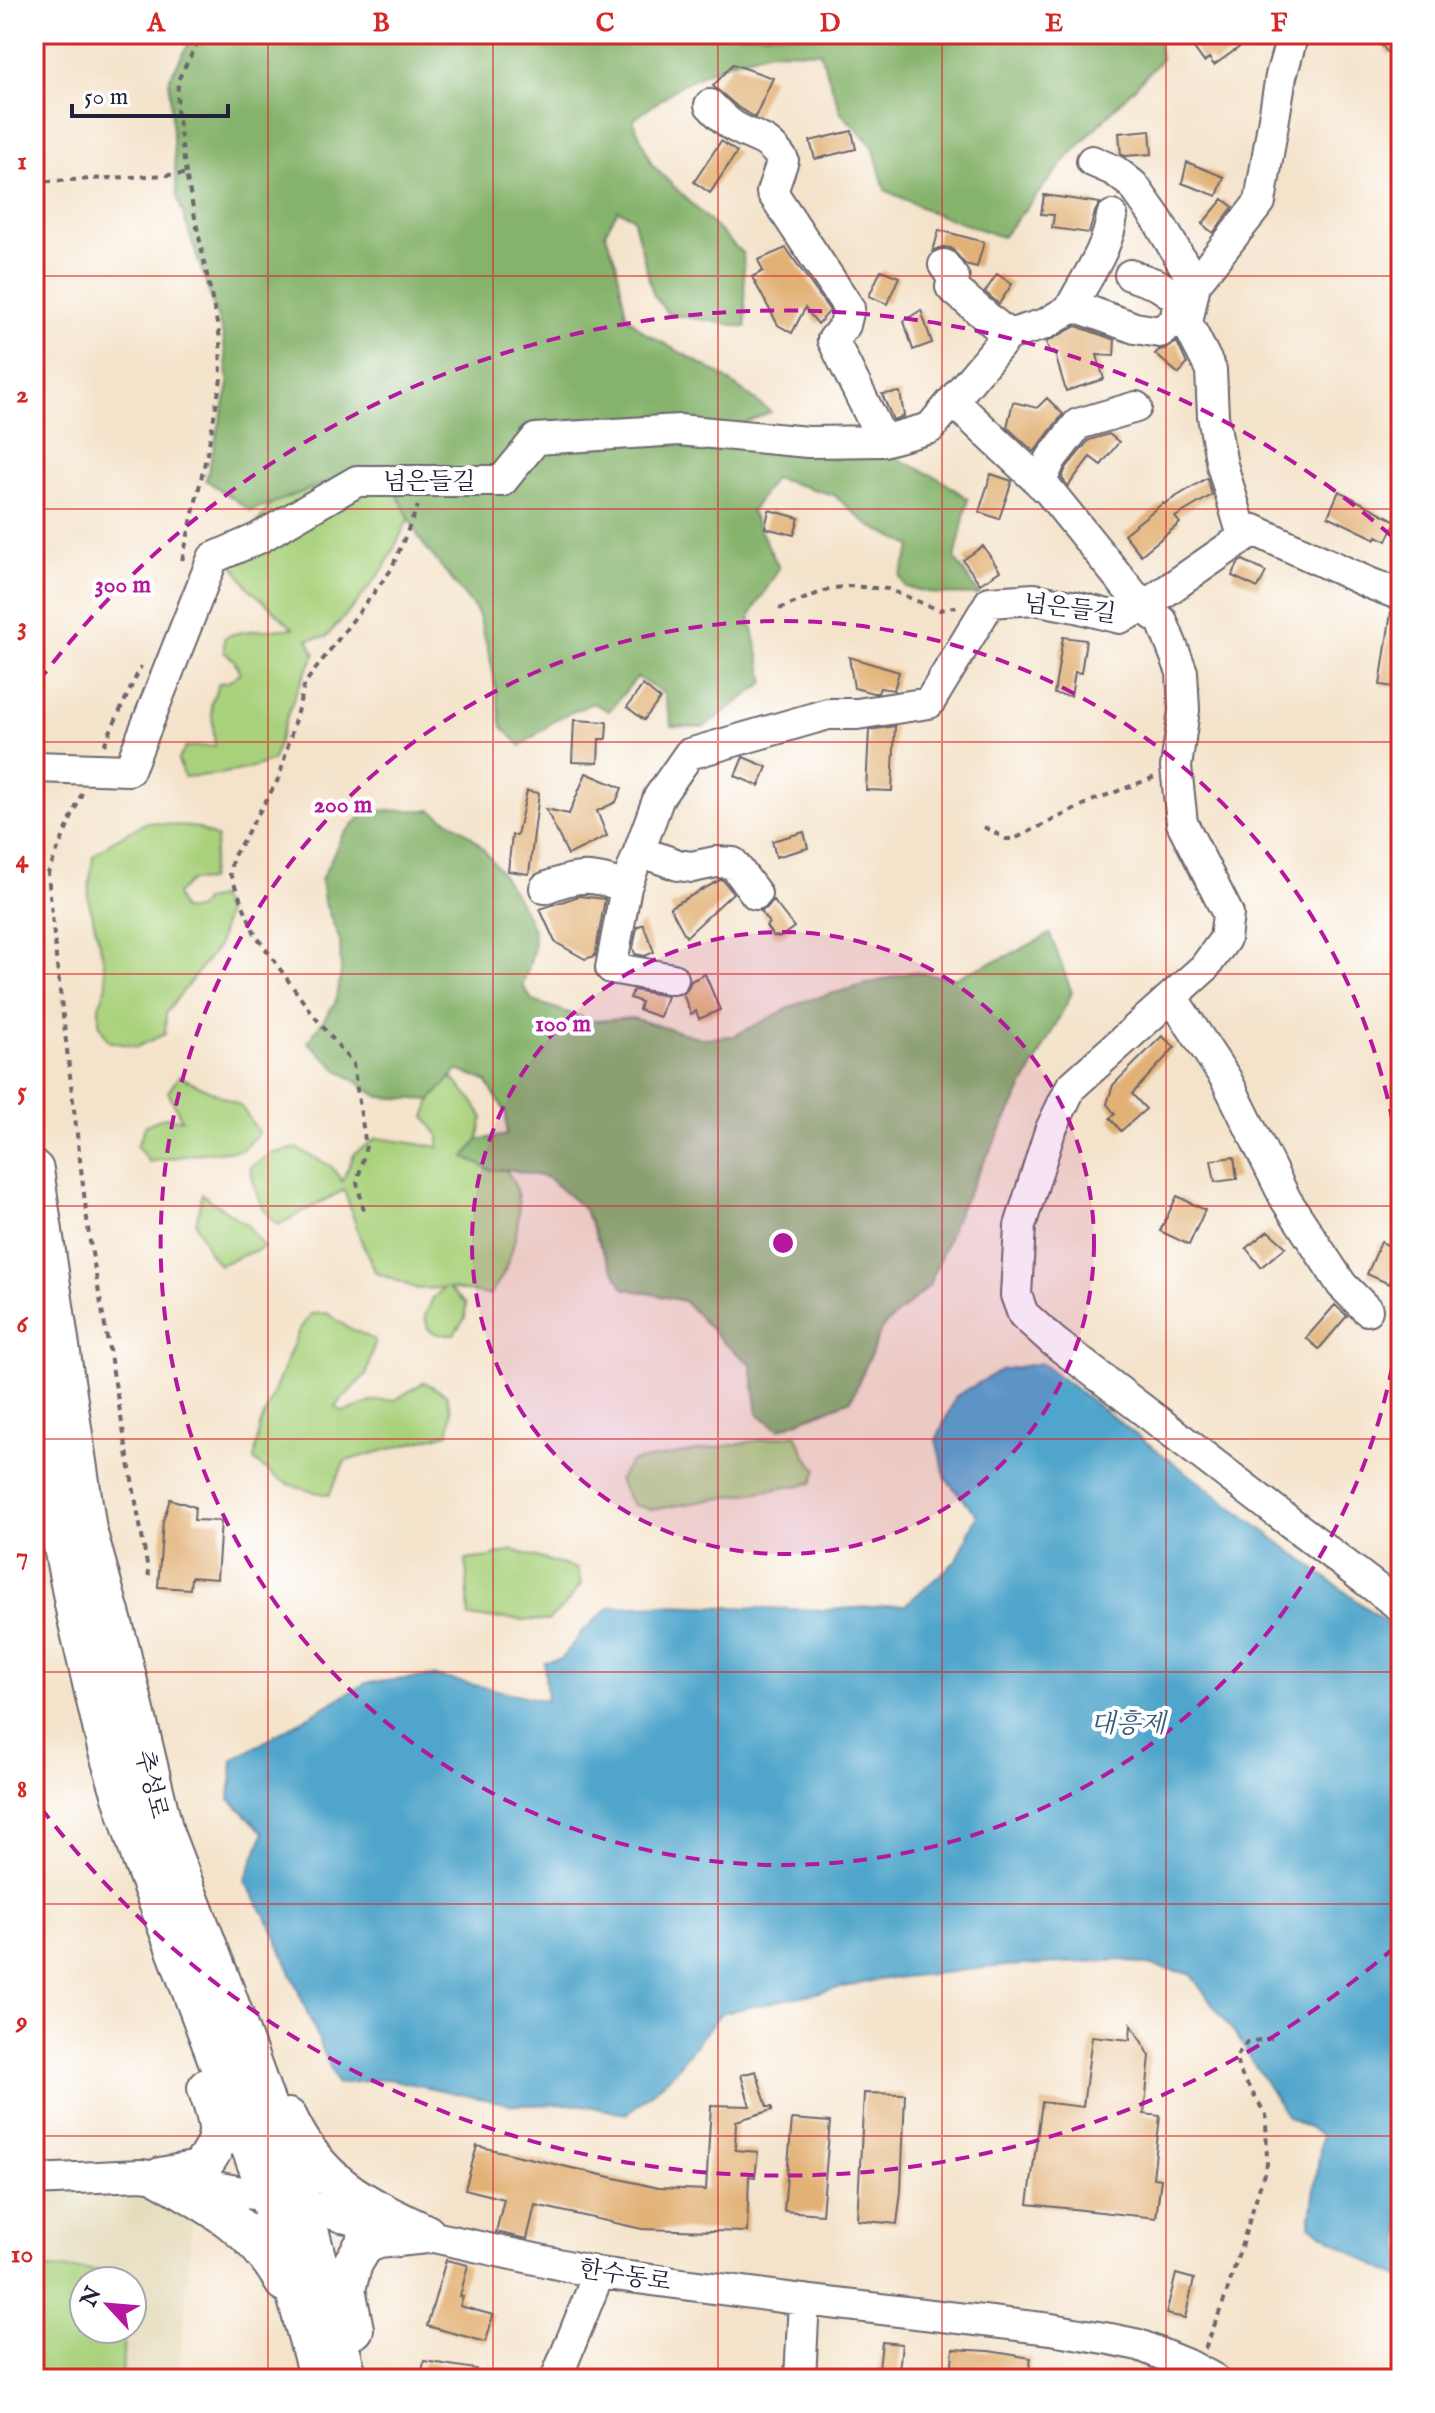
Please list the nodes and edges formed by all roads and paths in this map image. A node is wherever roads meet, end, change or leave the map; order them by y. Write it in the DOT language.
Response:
graph roads {
  1 [pos="202,34"];
  2 [pos="1293,34"];
  3 [pos="710,105"];
  4 [pos="1092,161"];
  5 [pos="186,174"];
  6 [pos="34,182"];
  7 [pos="1112,216"];
  8 [pos="944,265"];
  9 [pos="1130,275"];
  10 [pos="1195,284"];
  11 [pos="1070,309"];
  12 [pos="1181,323"];
  13 [pos="1008,335"];
  14 [pos="954,402"];
  15 [pos="1136,407"];
  16 [pos="883,441"];
  17 [pos="428,481"];
  18 [pos="1040,483"];
  19 [pos="1243,536"];
  20 [pos="181,565"];
  21 [pos="1401,595"];
  22 [pos="990,602"];
  23 [pos="1143,607"];
  24 [pos="779,609"];
  25 [pos="141,665"];
  26 [pos="34,767"];
  27 [pos="92,769"];
  28 [pos="1176,770"];
  29 [pos="984,827"];
  30 [pos="639,851"];
  31 [pos="626,887"];
  32 [pos="545,888"];
  33 [pos="756,894"];
  34 [pos="673,979"];
  35 [pos="1172,997"];
  36 [pos="34,1170"];
  37 [pos="364,1210"];
  38 [pos="1367,1310"];
  39 [pos="34,1381"];
  40 [pos="149,1576"];
  41 [pos="1401,1607"];
  42 [pos="107,1748"];
  43 [pos="159,1812"];
  44 [pos="1272,2038"];
  45 [pos="161,2177"];
  46 [pos="34,2180"];
  47 [pos="286,2199"];
  48 [pos="426,2234"];
  49 [pos="599,2273"];
  50 [pos="804,2300"];
  51 [pos="304,2319"];
  52 [pos="1205,2374"];
  53 [pos="319,2379"];
  54 [pos="348,2379"];
  55 [pos="364,2379"];
  56 [pos="556,2379"];
  57 [pos="800,2379"];
  1 -- 5 [label="path"];
  2 -- 10 [label="street"];
  3 -- 16 [label="street"];
  4 -- 10 [label="street"];
  5 -- 6 [label="path"];
  5 -- 20 [label="path"];
  7 -- 11 [label="street"];
  8 -- 13 [label="street"];
  9 -- 12 [label="street"];
  10 -- 12 [label="street"];
  11 -- 12 [label="street"];
  11 -- 13 [label="street"];
  12 -- 19 [label="street"];
  13 -- 14 [label="street, 넘은들길"];
  14 -- 16 [label="street, 넘은들길"];
  14 -- 18 [label="street, 넘은들길"];
  15 -- 18 [label="street"];
  16 -- 17 [label="street, 넘은들길"];
  17 -- 27 [label="street, 넘은들길"];
  17 -- 37 [label="path"];
  18 -- 23 [label="street, 넘은들길"];
  19 -- 21 [label="street"];
  19 -- 23 [label="street"];
  22 -- 23 [label="street, 넘은들길"];
  22 -- 24 [label="path"];
  22 -- 30 [label="street, 넘은들길"];
  23 -- 28 [label="street"];
  25 -- 27 [label="path"];
  26 -- 27 [label="street, 넘은들길"];
  27 -- 40 [label="path"];
  28 -- 29 [label="path"];
  28 -- 35 [label="street"];
  30 -- 31 [label="street, 넘은들길"];
  30 -- 33 [label="street"];
  31 -- 32 [label="street"];
  31 -- 34 [label="street, 넘은들길"];
  35 -- 38 [label="street"];
  35 -- 41 [label="street"];
  36 -- 43 [label="main road, 추성로"];
  39 -- 42 [label="main road, 추성로"];
  42 -- 45 [label="main road"];
  42 -- 47 [label="main road, 추성로"];
  43 -- 47 [label="main road, 추성로"];
  43 -- 48 [label="main road"];
  44 -- 52 [label="path"];
  45 -- 46 [label="street, 한수동로"];
  45 -- 47 [label="street, 한수동로"];
  45 -- 51 [label="main road"];
  47 -- 48 [label="street, 한수동로"];
  47 -- 51 [label="main road, 추성로"];
  47 -- 54 [label="main road, 추성로"];
  48 -- 49 [label="street, 한수동로"];
  48 -- 55 [label="main road"];
  49 -- 50 [label="street, 한수동로"];
  49 -- 56 [label="street"];
  50 -- 52 [label="street, 한수동로"];
  50 -- 57 [label="street"];
  51 -- 53 [label="main road, 추성로"];
}
